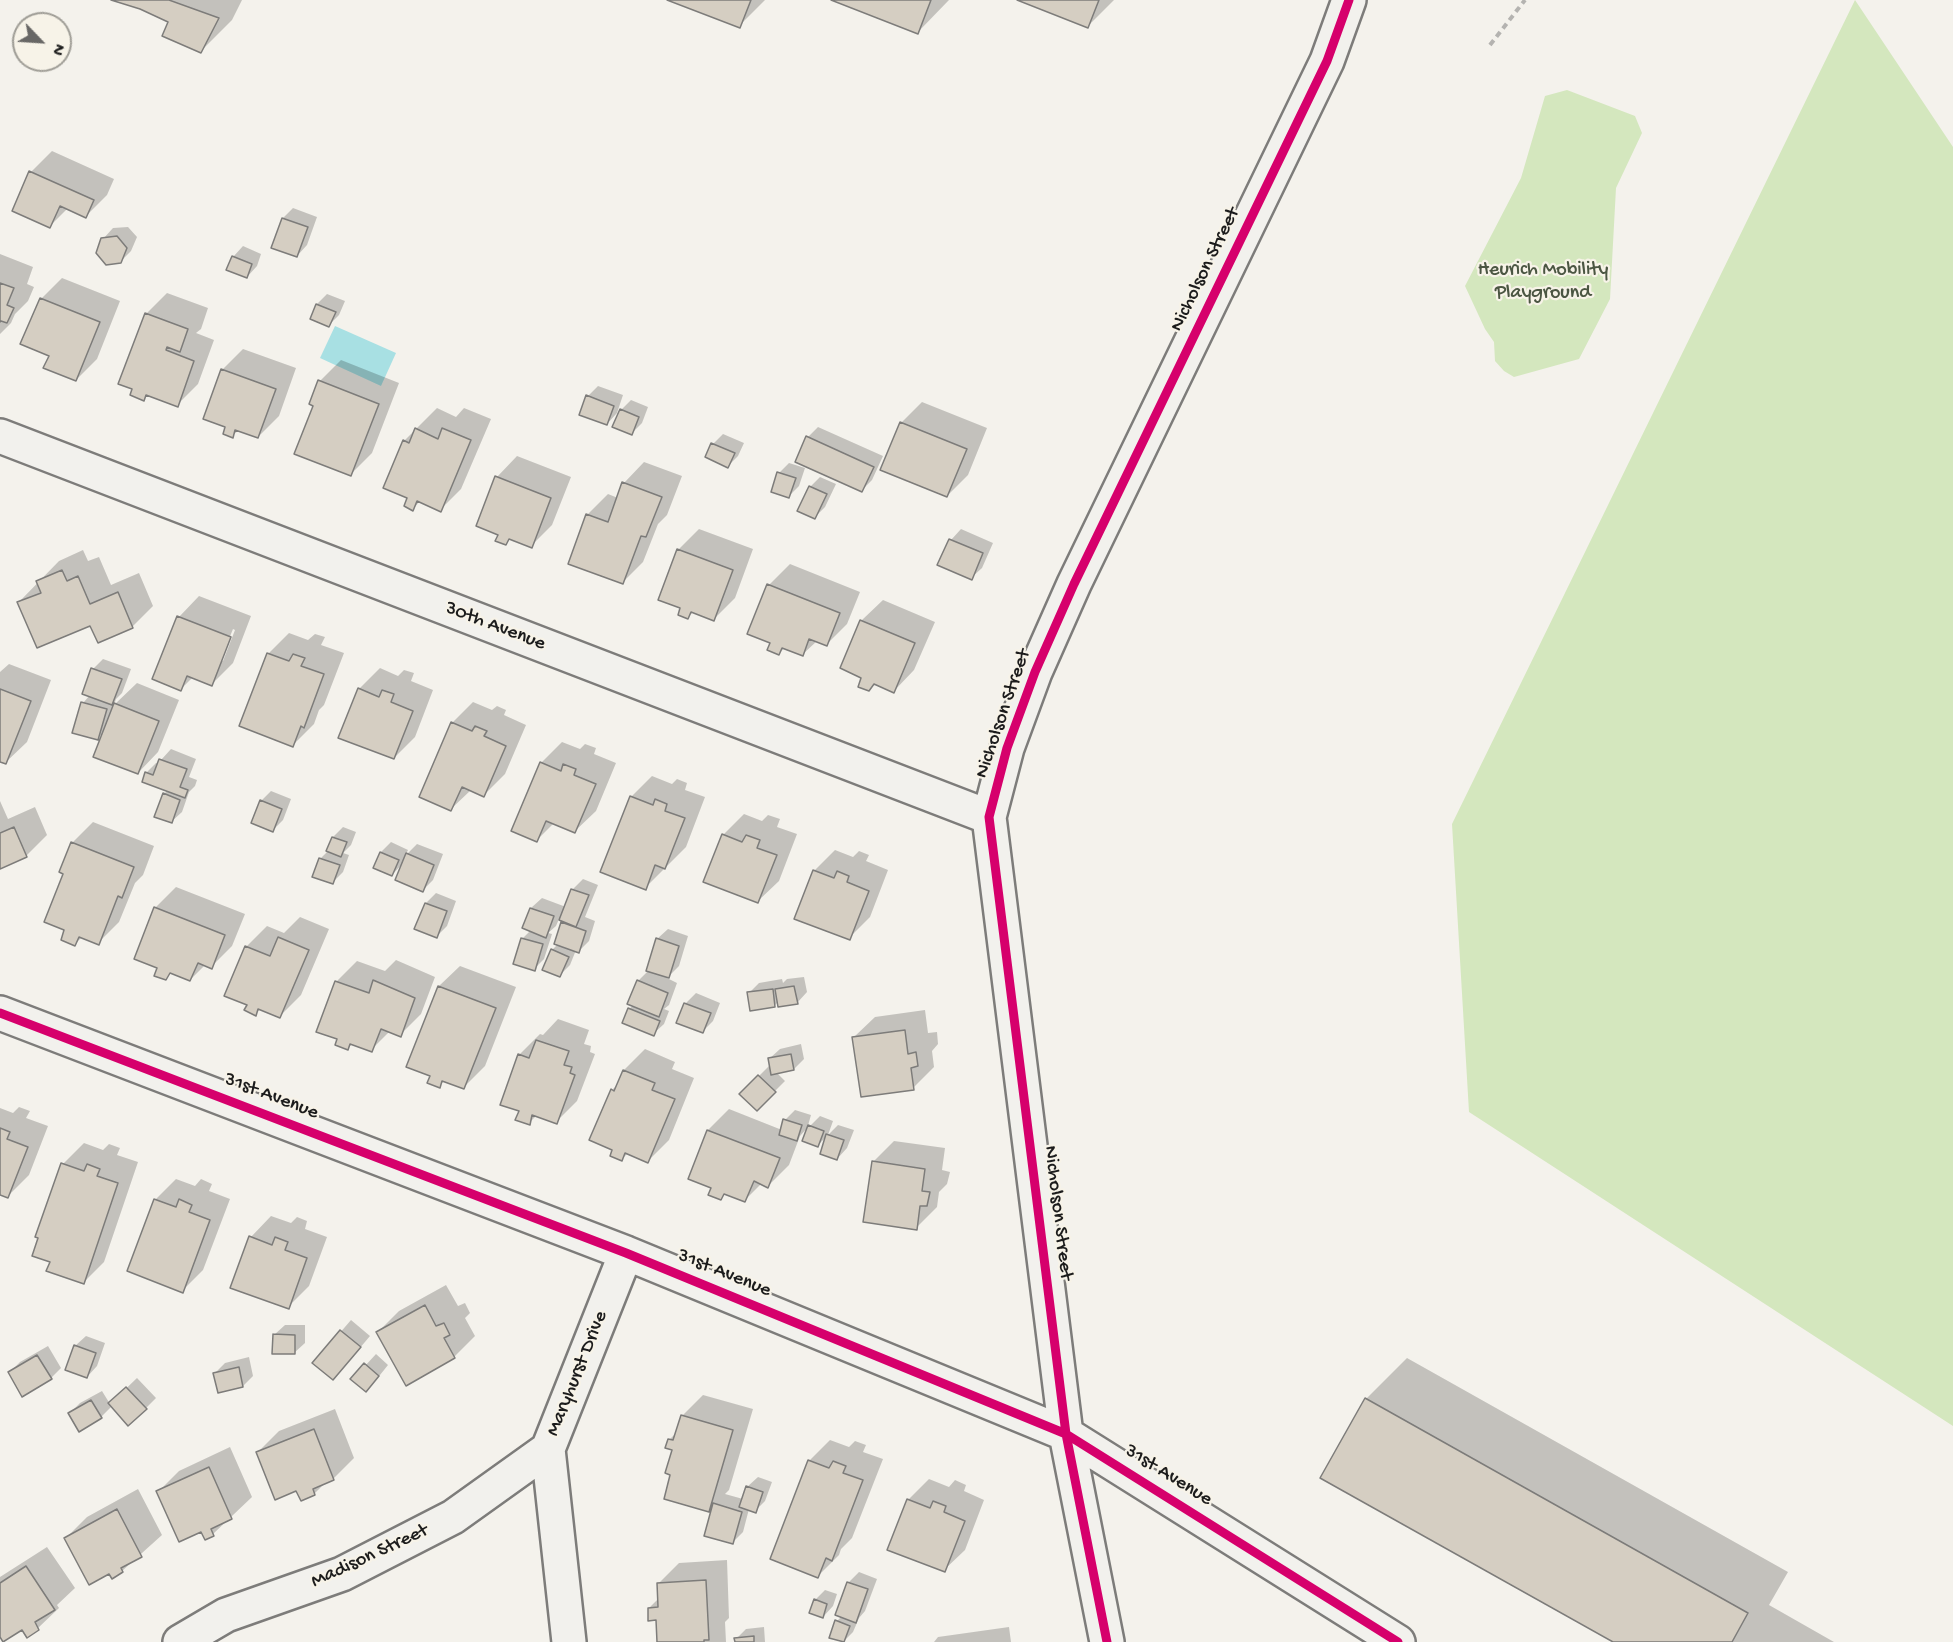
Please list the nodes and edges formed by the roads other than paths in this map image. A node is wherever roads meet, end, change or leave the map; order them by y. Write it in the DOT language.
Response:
graph roads {
  1 [pos="1349,0"];
  2 [pos="0,436"];
  3 [pos="989,818"];
  4 [pos="0,1013"];
  5 [pos="626,1253"];
  6 [pos="1066,1434"];
  7 [pos="548,1449"];
  8 [pos="180,1642"];
  9 [pos="569,1642"];
  10 [pos="1107,1642"];
  11 [pos="1398,1642"];
  1 -- 3 [label="street, Nicholson Street"];
  2 -- 3 [label="street, 30th Avenue"];
  3 -- 6 [label="street, Nicholson Street"];
  4 -- 5 [label="street, 31st Avenue"];
  5 -- 6 [label="street, 31st Avenue"];
  5 -- 7 [label="street, Maryhurst Drive"];
  6 -- 10 [label="street, Nicholson Street"];
  6 -- 11 [label="street, 31st Avenue"];
  7 -- 8 [label="street, Madison Street"];
  7 -- 9 [label="street, Maryhurst Drive"];
}
